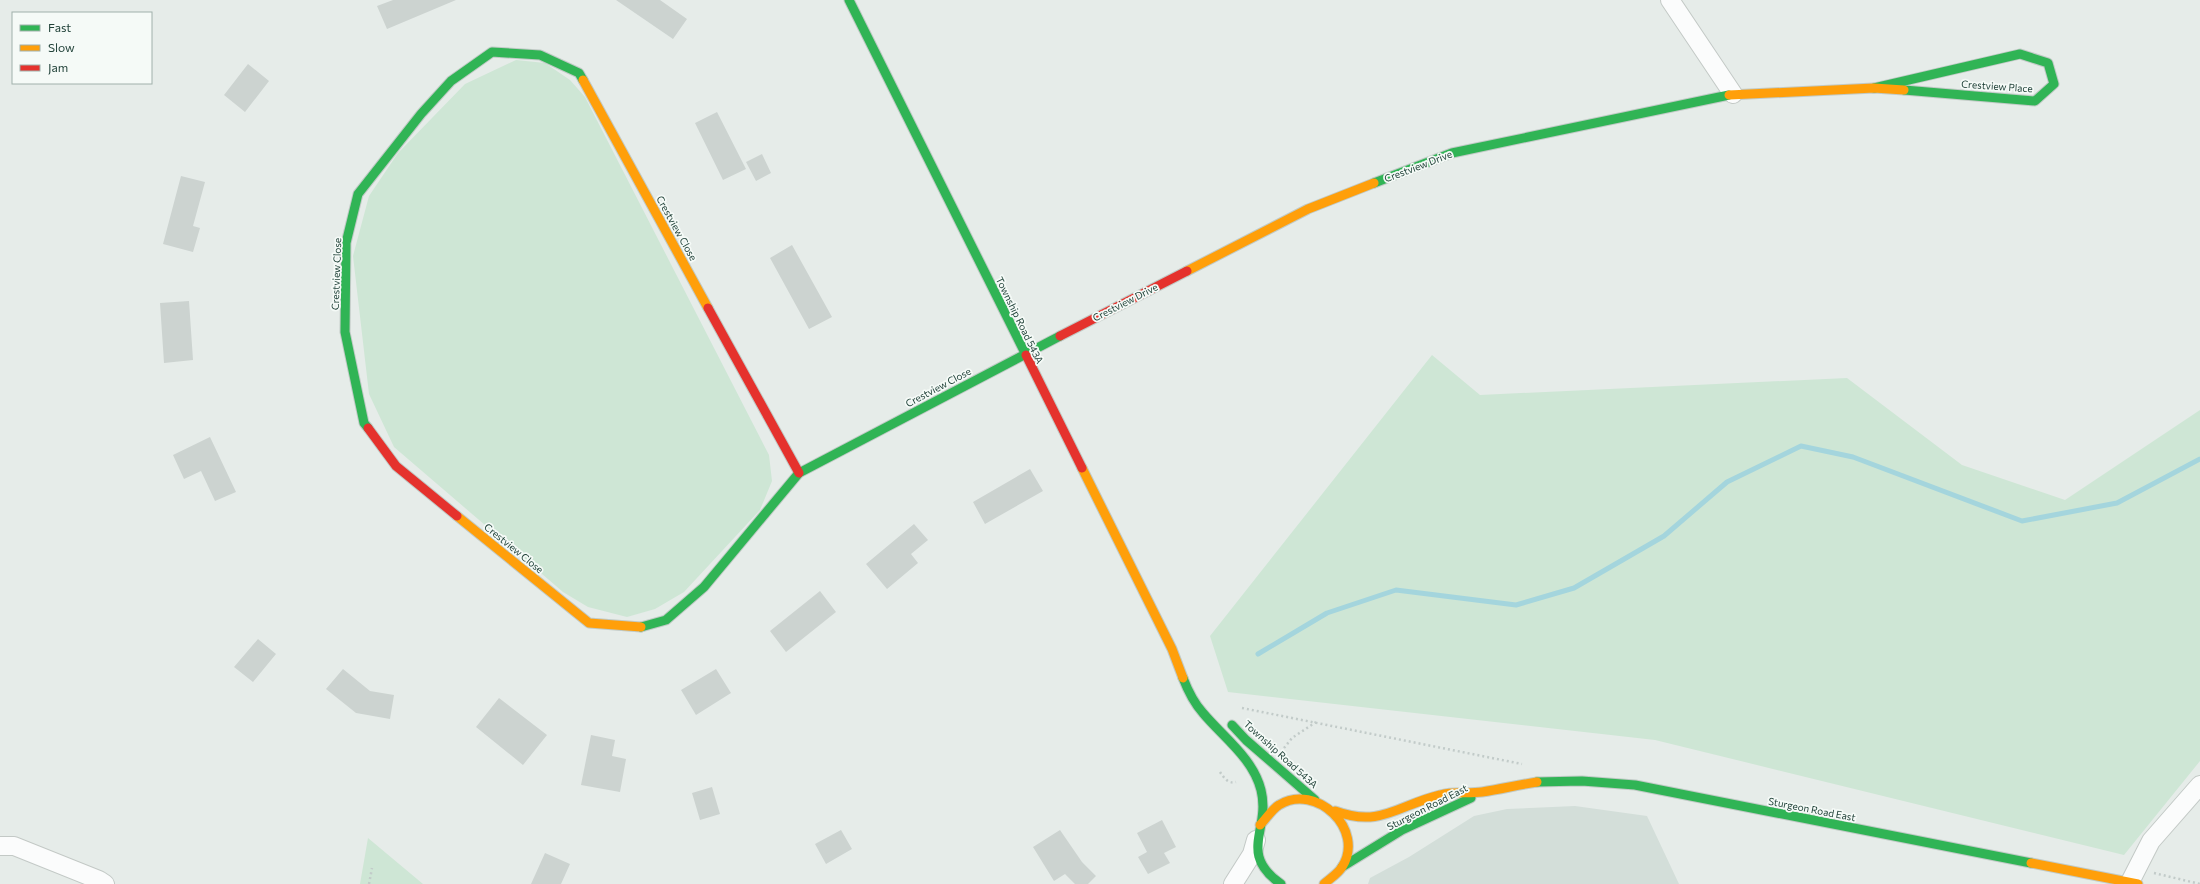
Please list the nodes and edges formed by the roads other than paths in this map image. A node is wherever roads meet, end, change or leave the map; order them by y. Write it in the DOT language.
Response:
graph roads {
  1 [pos="849,0"];
  2 [pos="1670,0"];
  3 [pos="1874,88"];
  4 [pos="1733,94"];
  5 [pos="1024,354"];
  6 [pos="799,473"];
  7 [pos="1172,649"];
  8 [pos="1190,671"];
  9 [pos="1225,717"];
  10 [pos="2200,785"];
  11 [pos="1480,792"];
  12 [pos="1315,800"];
  13 [pos="1335,811"];
  14 [pos="1258,833"];
  15 [pos="0,846"];
  16 [pos="1342,868"];
  17 [pos="1329,882"];
  18 [pos="2132,883"];
  19 [pos="105,884"];
  20 [pos="1233,884"];
  21 [pos="1281,884"];
  1 -- 5 [label="street, Township Road 543A"];
  2 -- 4 [label="street"];
  3 -- 3 [label="street, Crestview Place"];
  3 -- 4 [label="street, Crestview Place"];
  4 -- 5 [label="street, Crestview Drive"];
  5 -- 6 [label="street, Crestview Close"];
  5 -- 7 [label="street, Township Road 543A"];
  6 -- 6 [label="street, Crestview Close"];
  7 -- 8 [label="street, Township Road 543A"];
  7 -- 14 [label="street, Township Road 543A"];
  9 -- 12 [label="street, Township Road 543A"];
  10 -- 18 [label="street"];
  11 -- 13 [label="street, Sturgeon Road East"];
  11 -- 16 [label="street, Sturgeon Road East"];
  11 -- 18 [label="street, Sturgeon Road East"];
  12 -- 13 [label="street, Township Road 543A"];
  12 -- 14 [label="street, Township Road 543A"];
  13 -- 16 [label="street, Township Road 543A"];
  14 -- 20 [label="street"];
  14 -- 21 [label="street, Township Road 543A"];
  15 -- 19 [label="street"];
  16 -- 17 [label="street, Township Road 543A"];
}
